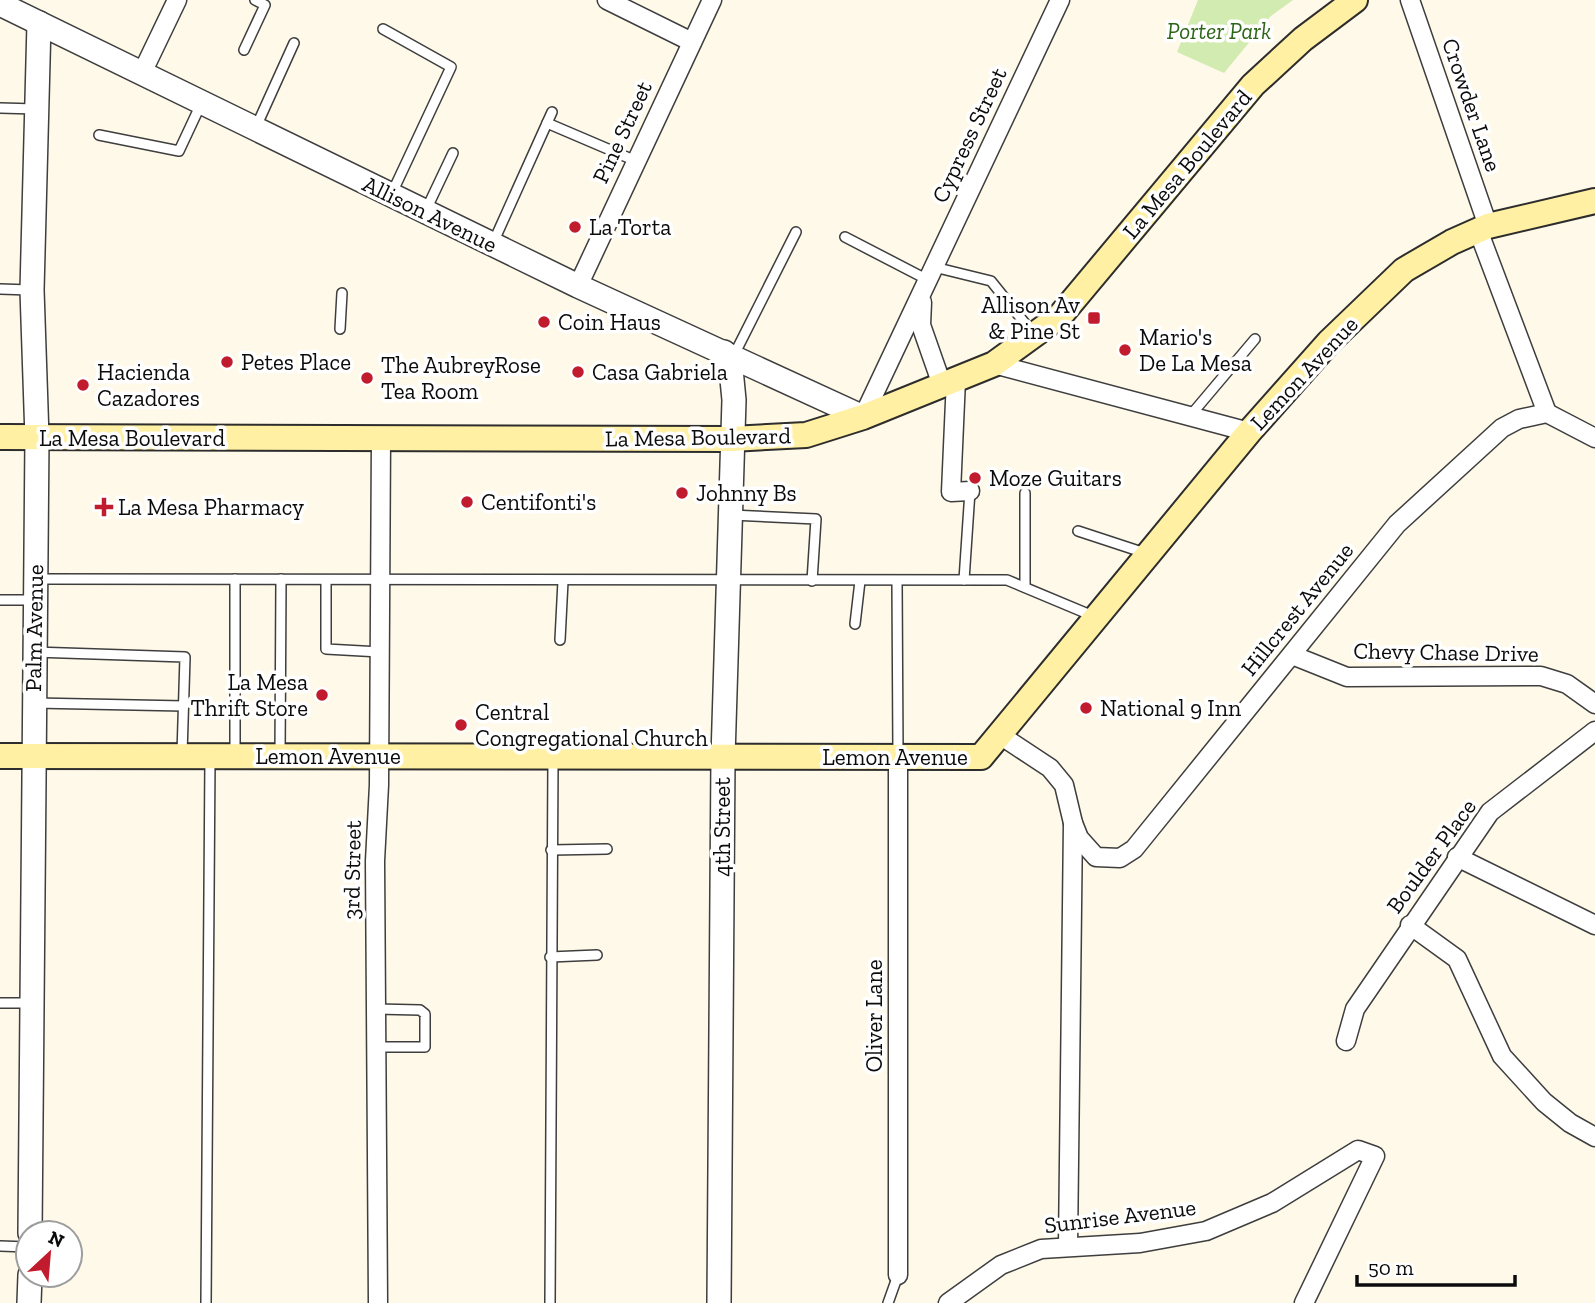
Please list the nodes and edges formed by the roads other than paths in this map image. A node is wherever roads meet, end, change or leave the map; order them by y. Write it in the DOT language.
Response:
graph roads {
  1 [pos="177,0"];
  2 [pos="254,0"];
  3 [pos="607,0"];
  4 [pos="712,0"];
  5 [pos="1060,0"];
  6 [pos="1355,0"];
  7 [pos="1410,0"];
  8 [pos="0,4"];
  9 [pos="39,23"];
  10 [pos="383,29"];
  11 [pos="692,41"];
  12 [pos="294,43"];
  13 [pos="244,50"];
  14 [pos="142,73"];
  15 [pos="202,103"];
  16 [pos="0,108"];
  17 [pos="36,109"];
  18 [pos="552,112"];
  19 [pos="547,123"];
  20 [pos="255,129"];
  21 [pos="99,135"];
  22 [pos="453,153"];
  23 [pos="636,161"];
  24 [pos="391,195"];
  25 [pos="1595,201"];
  26 [pos="425,211"];
  27 [pos="1483,228"];
  28 [pos="796,232"];
  29 [pos="845,237"];
  30 [pos="492,244"];
  31 [pos="928,279"];
  32 [pos="578,286"];
  33 [pos="0,289"];
  34 [pos="32,290"];
  35 [pos="342,293"];
  36 [pos="340,329"];
  37 [pos="1034,334"];
  38 [pos="1255,339"];
  39 [pos="728,355"];
  40 [pos="994,364"];
  41 [pos="949,382"];
  42 [pos="1547,413"];
  43 [pos="1190,416"];
  44 [pos="863,418"];
  45 [pos="1249,432"];
  46 [pos="0,437"];
  47 [pos="381,437"];
  48 [pos="37,438"];
  49 [pos="1595,438"];
  50 [pos="732,439"];
  51 [pos="971,491"];
  52 [pos="1025,493"];
  53 [pos="731,515"];
  54 [pos="1078,531"];
  55 [pos="1150,555"];
  56 [pos="235,579"];
  57 [pos="281,579"];
  58 [pos="326,580"];
  59 [pos="380,580"];
  60 [pos="897,580"];
  61 [pos="964,580"];
  62 [pos="563,581"];
  63 [pos="812,581"];
  64 [pos="860,581"];
  65 [pos="731,582"];
  66 [pos="1025,587"];
  67 [pos="34,590"];
  68 [pos="0,600"];
  69 [pos="1098,618"];
  70 [pos="855,624"];
  71 [pos="560,640"];
  72 [pos="33,652"];
  73 [pos="380,653"];
  74 [pos="1292,655"];
  75 [pos="33,703"];
  76 [pos="1595,704"];
  77 [pos="184,706"];
  78 [pos="1595,731"];
  79 [pos="1000,735"];
  80 [pos="0,755"];
  81 [pos="32,756"];
  82 [pos="182,756"];
  83 [pos="210,756"];
  84 [pos="235,756"];
  85 [pos="280,756"];
  86 [pos="553,756"];
  87 [pos="379,757"];
  88 [pos="723,757"];
  89 [pos="898,757"];
  90 [pos="1073,823"];
  91 [pos="607,849"];
  92 [pos="551,850"];
  93 [pos="1457,856"];
  94 [pos="1410,925"];
  95 [pos="1595,925"];
  96 [pos="597,955"];
  97 [pos="550,957"];
  98 [pos="0,1003"];
  99 [pos="31,1003"];
  100 [pos="376,1009"];
  101 [pos="1346,1041"];
  102 [pos="376,1047"];
  103 [pos="1595,1137"];
  104 [pos="30,1219"];
  105 [pos="1068,1247"];
  106 [pos="898,1275"];
  107 [pos="206,1303"];
  108 [pos="378,1303"];
  109 [pos="550,1303"];
  110 [pos="719,1303"];
  111 [pos="888,1303"];
  112 [pos="948,1303"];
  113 [pos="1304,1303"];
  1 -- 14 [label="street"];
  2 -- 13 [label="lane"];
  3 -- 11 [label="street"];
  4 -- 11 [label="street, Pine Street"];
  5 -- 31 [label="street, Cypress Street"];
  6 -- 37 [label="main road, La Mesa Boulevard"];
  7 -- 27 [label="street, Crowder Lane"];
  8 -- 9 [label="street, Allison Avenue"];
  9 -- 14 [label="street, Allison Avenue"];
  9 -- 17 [label="street, Palm Avenue"];
  10 -- 24 [label="lane"];
  11 -- 23 [label="street, Pine Street"];
  12 -- 20 [label="lane"];
  14 -- 15 [label="street, Allison Avenue"];
  15 -- 20 [label="street, Allison Avenue"];
  15 -- 21 [label="lane"];
  16 -- 17 [label="lane"];
  17 -- 34 [label="street, Palm Avenue"];
  18 -- 19 [label="lane"];
  19 -- 23 [label="lane"];
  19 -- 30 [label="lane"];
  20 -- 24 [label="street, Allison Avenue"];
  22 -- 26 [label="lane"];
  23 -- 32 [label="street, Pine Street"];
  24 -- 26 [label="street, Allison Avenue"];
  25 -- 27 [label="main road, Lemon Avenue"];
  26 -- 30 [label="street, Allison Avenue"];
  27 -- 42 [label="street, Crowder Lane"];
  27 -- 45 [label="main road, Lemon Avenue"];
  28 -- 39 [label="lane"];
  29 -- 31 [label="lane"];
  30 -- 32 [label="street, Allison Avenue"];
  31 -- 37 [label="lane"];
  31 -- 41 [label="street, Cypress Street"];
  31 -- 44 [label="street, Cypress Street"];
  32 -- 39 [label="street, Allison Avenue"];
  33 -- 34 [label="lane"];
  34 -- 48 [label="street, Palm Avenue"];
  35 -- 36 [label="lane"];
  37 -- 40 [label="main road, La Mesa Boulevard"];
  38 -- 43 [label="lane"];
  39 -- 44 [label="street, Allison Avenue"];
  39 -- 50 [label="street, 4th Street"];
  40 -- 41 [label="main road, La Mesa Boulevard"];
  40 -- 43 [label="street"];
  41 -- 44 [label="main road, La Mesa Boulevard"];
  41 -- 51 [label="street"];
  42 -- 49 [label="street"];
  42 -- 74 [label="street, Hillcrest Avenue"];
  43 -- 45 [label="street"];
  44 -- 50 [label="main road, La Mesa Boulevard"];
  45 -- 55 [label="main road, Lemon Avenue"];
  46 -- 48 [label="main road, La Mesa Boulevard"];
  47 -- 48 [label="main road, La Mesa Boulevard"];
  47 -- 50 [label="main road, La Mesa Boulevard"];
  47 -- 59 [label="street, 3rd Street"];
  48 -- 67 [label="street, Palm Avenue"];
  50 -- 53 [label="street, 4th Street"];
  51 -- 61 [label="lane"];
  52 -- 66 [label="lane"];
  53 -- 63 [label="lane"];
  53 -- 65 [label="street, 4th Street"];
  54 -- 55 [label="lane"];
  55 -- 69 [label="main road, Lemon Avenue"];
  56 -- 57 [label="lane"];
  56 -- 67 [label="lane"];
  56 -- 84 [label="lane"];
  57 -- 58 [label="lane"];
  57 -- 85 [label="lane"];
  58 -- 59 [label="lane"];
  58 -- 73 [label="lane"];
  59 -- 62 [label="lane"];
  59 -- 73 [label="street, 3rd Street"];
  60 -- 61 [label="lane"];
  60 -- 64 [label="lane"];
  60 -- 89 [label="lane"];
  61 -- 66 [label="lane"];
  62 -- 65 [label="lane"];
  62 -- 71 [label="lane"];
  63 -- 64 [label="lane"];
  63 -- 65 [label="lane"];
  64 -- 70 [label="lane"];
  65 -- 88 [label="street, 4th Street"];
  66 -- 69 [label="lane"];
  67 -- 68 [label="lane"];
  67 -- 72 [label="street, Palm Avenue"];
  69 -- 79 [label="main road, Lemon Avenue"];
  72 -- 75 [label="street, Palm Avenue"];
  72 -- 77 [label="lane"];
  73 -- 87 [label="street, 3rd Street"];
  74 -- 76 [label="street, Chevy Chase Drive"];
  74 -- 90 [label="street, Hillcrest Avenue"];
  75 -- 77 [label="lane"];
  75 -- 81 [label="street, Palm Avenue"];
  77 -- 82 [label="lane"];
  78 -- 93 [label="street, Boulder Place"];
  79 -- 89 [label="main road, Lemon Avenue"];
  79 -- 90 [label="street, Hillcrest Avenue"];
  80 -- 81 [label="main road, Lemon Avenue"];
  81 -- 82 [label="main road, Lemon Avenue"];
  81 -- 99 [label="street, Palm Avenue"];
  82 -- 83 [label="main road, Lemon Avenue"];
  83 -- 84 [label="main road, Lemon Avenue"];
  83 -- 107 [label="lane"];
  84 -- 85 [label="main road, Lemon Avenue"];
  85 -- 87 [label="main road, Lemon Avenue"];
  86 -- 87 [label="main road, Lemon Avenue"];
  86 -- 88 [label="main road, Lemon Avenue"];
  86 -- 92 [label="lane"];
  87 -- 100 [label="street, 3rd Street"];
  88 -- 89 [label="main road, Lemon Avenue"];
  88 -- 110 [label="street, 4th Street"];
  89 -- 106 [label="street, Oliver Lane"];
  90 -- 105 [label="street, Hillcrest Avenue"];
  91 -- 92 [label="lane"];
  92 -- 97 [label="lane"];
  93 -- 94 [label="street, Boulder Place"];
  93 -- 95 [label="street"];
  94 -- 101 [label="street, Boulder Place"];
  94 -- 103 [label="street"];
  96 -- 97 [label="lane"];
  97 -- 109 [label="lane"];
  98 -- 99 [label="lane"];
  99 -- 104 [label="street, Palm Avenue"];
  100 -- 102 [label="street, 3rd Street"];
  100 -- 102 [label="lane"];
  102 -- 108 [label="street, 3rd Street"];
  105 -- 112 [label="street, Sunrise Avenue"];
  105 -- 113 [label="street, Sunrise Avenue"];
  106 -- 111 [label="lane"];
}
